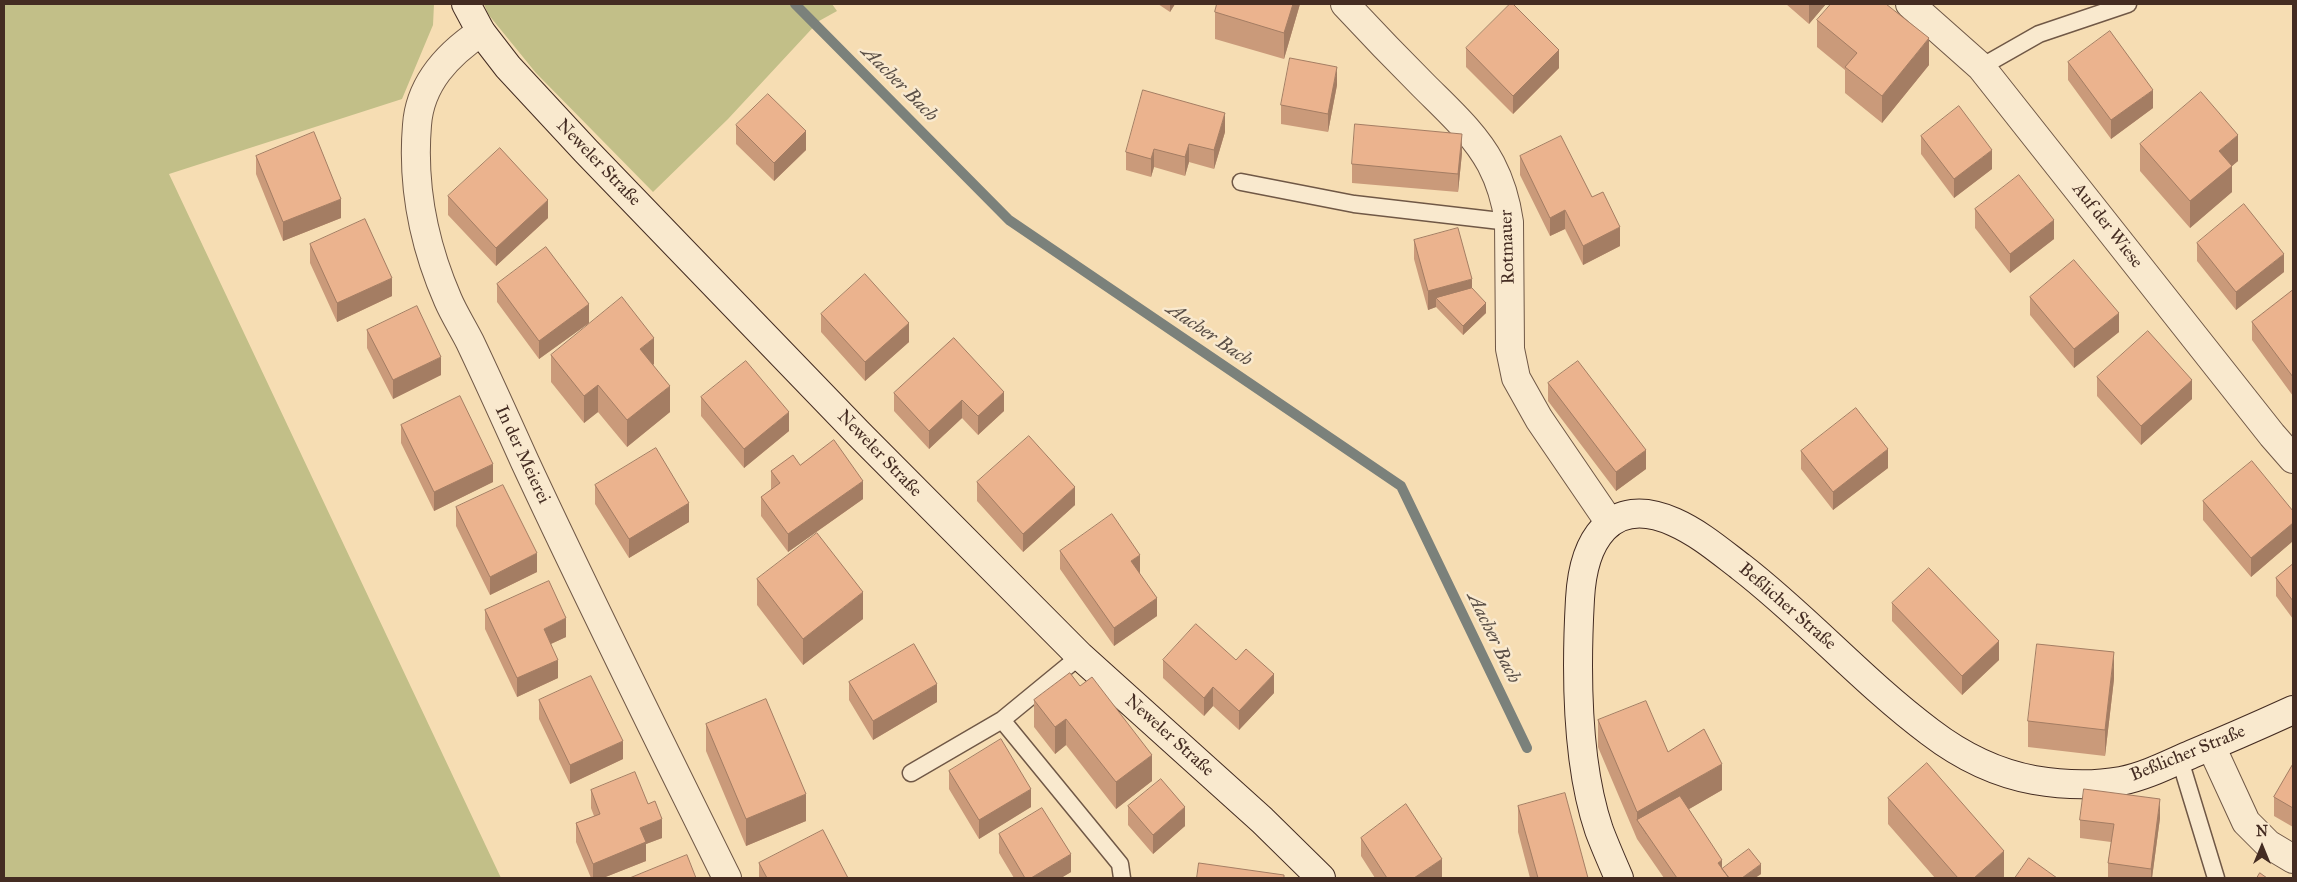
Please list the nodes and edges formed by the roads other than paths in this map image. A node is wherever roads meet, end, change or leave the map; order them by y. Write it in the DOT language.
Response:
graph roads {
  1 [pos="466,4"];
  2 [pos="1345,4"];
  3 [pos="1910,4"];
  4 [pos="2128,4"];
  5 [pos="481,32"];
  6 [pos="1981,67"];
  7 [pos="1241,182"];
  8 [pos="1509,222"];
  9 [pos="2293,459"];
  10 [pos="1610,523"];
  11 [pos="1080,656"];
  12 [pos="2293,710"];
  13 [pos="1002,720"];
  14 [pos="2211,746"];
  15 [pos="2180,760"];
  16 [pos="911,773"];
  17 [pos="2293,859"];
  18 [pos="727,878"];
  19 [pos="1122,878"];
  20 [pos="1321,878"];
  21 [pos="1619,878"];
  22 [pos="2216,878"];
  1 -- 5 [label="main road, Neweler Straße"];
  2 -- 8 [label="main road, Rotmauer"];
  3 -- 6 [label="main road, Auf der Wiese"];
  4 -- 6 [label="lane"];
  5 -- 11 [label="main road, Neweler Straße"];
  5 -- 18 [label="main road, In der Meierei"];
  6 -- 9 [label="main road, Auf der Wiese"];
  7 -- 8 [label="lane"];
  8 -- 10 [label="main road, Rotmauer"];
  10 -- 15 [label="main road, Beßlicher Straße"];
  10 -- 21 [label="main road, Beßlicher Straße"];
  11 -- 13 [label="lane"];
  11 -- 20 [label="main road, Neweler Straße"];
  12 -- 14 [label="main road, Beßlicher Straße"];
  13 -- 16 [label="lane"];
  13 -- 19 [label="lane"];
  14 -- 15 [label="main road, Beßlicher Straße"];
  14 -- 17 [label="main road"];
  15 -- 22 [label="lane"];
}
